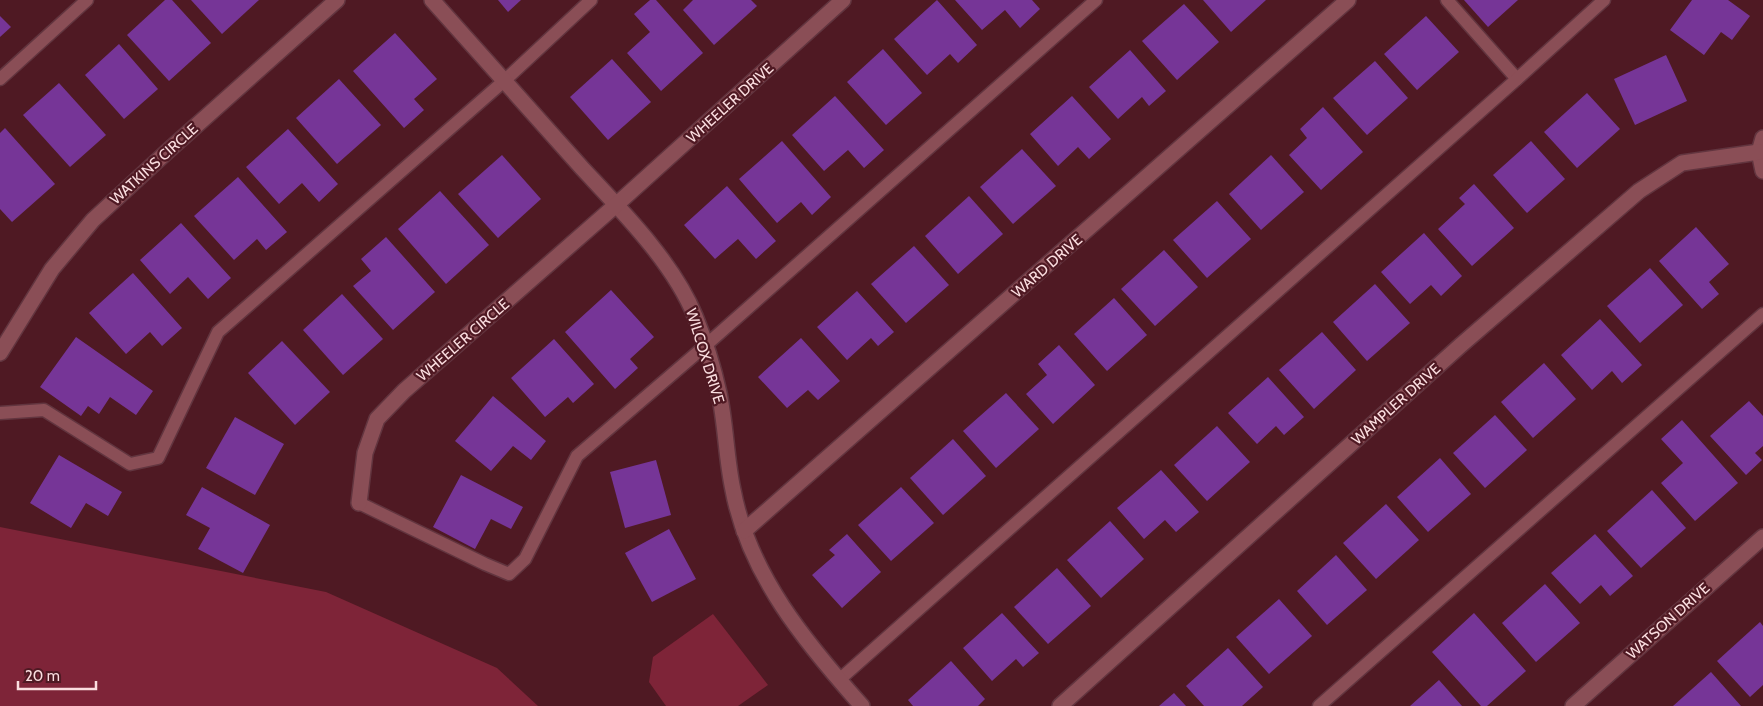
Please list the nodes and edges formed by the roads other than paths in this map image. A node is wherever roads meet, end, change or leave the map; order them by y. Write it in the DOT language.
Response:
graph roads {
  1 [pos="88,0"];
  2 [pos="338,0"];
  3 [pos="432,0"];
  4 [pos="591,0"];
  5 [pos="843,0"];
  6 [pos="1096,0"];
  7 [pos="1348,0"];
  8 [pos="1447,0"];
  9 [pos="1604,0"];
  10 [pos="0,79"];
  11 [pos="1517,79"];
  12 [pos="504,81"];
  13 [pos="1761,145"];
  14 [pos="1763,171"];
  15 [pos="616,205"];
  16 [pos="1763,314"];
  17 [pos="705,346"];
  18 [pos="0,353"];
  19 [pos="0,413"];
  20 [pos="359,503"];
  21 [pos="744,531"];
  22 [pos="1763,536"];
  23 [pos="839,680"];
  24 [pos="862,706"];
  25 [pos="1060,706"];
  26 [pos="1319,706"];
  27 [pos="1573,706"];
  1 -- 10 [label="lane"];
  2 -- 18 [label="street, WATKINS CIRCLE"];
  3 -- 12 [label="street, WILCOX DRIVE"];
  4 -- 12 [label="lane"];
  5 -- 15 [label="street, WHEELER DRIVE"];
  6 -- 17 [label="lane"];
  7 -- 21 [label="street, WARD DRIVE"];
  8 -- 11 [label="lane"];
  9 -- 11 [label="lane"];
  11 -- 23 [label="lane"];
  12 -- 15 [label="street, WILCOX DRIVE"];
  12 -- 19 [label="lane"];
  13 -- 14 [label="street"];
  13 -- 25 [label="street, WAMPLER DRIVE"];
  15 -- 17 [label="street, WILCOX DRIVE"];
  15 -- 20 [label="street, WHEELER CIRCLE"];
  16 -- 26 [label="lane"];
  17 -- 20 [label="lane"];
  17 -- 21 [label="street, WILCOX DRIVE"];
  21 -- 23 [label="street, WILCOX DRIVE"];
  22 -- 27 [label="street, WATSON DRIVE"];
  23 -- 24 [label="street, WILCOX DRIVE"];
}
